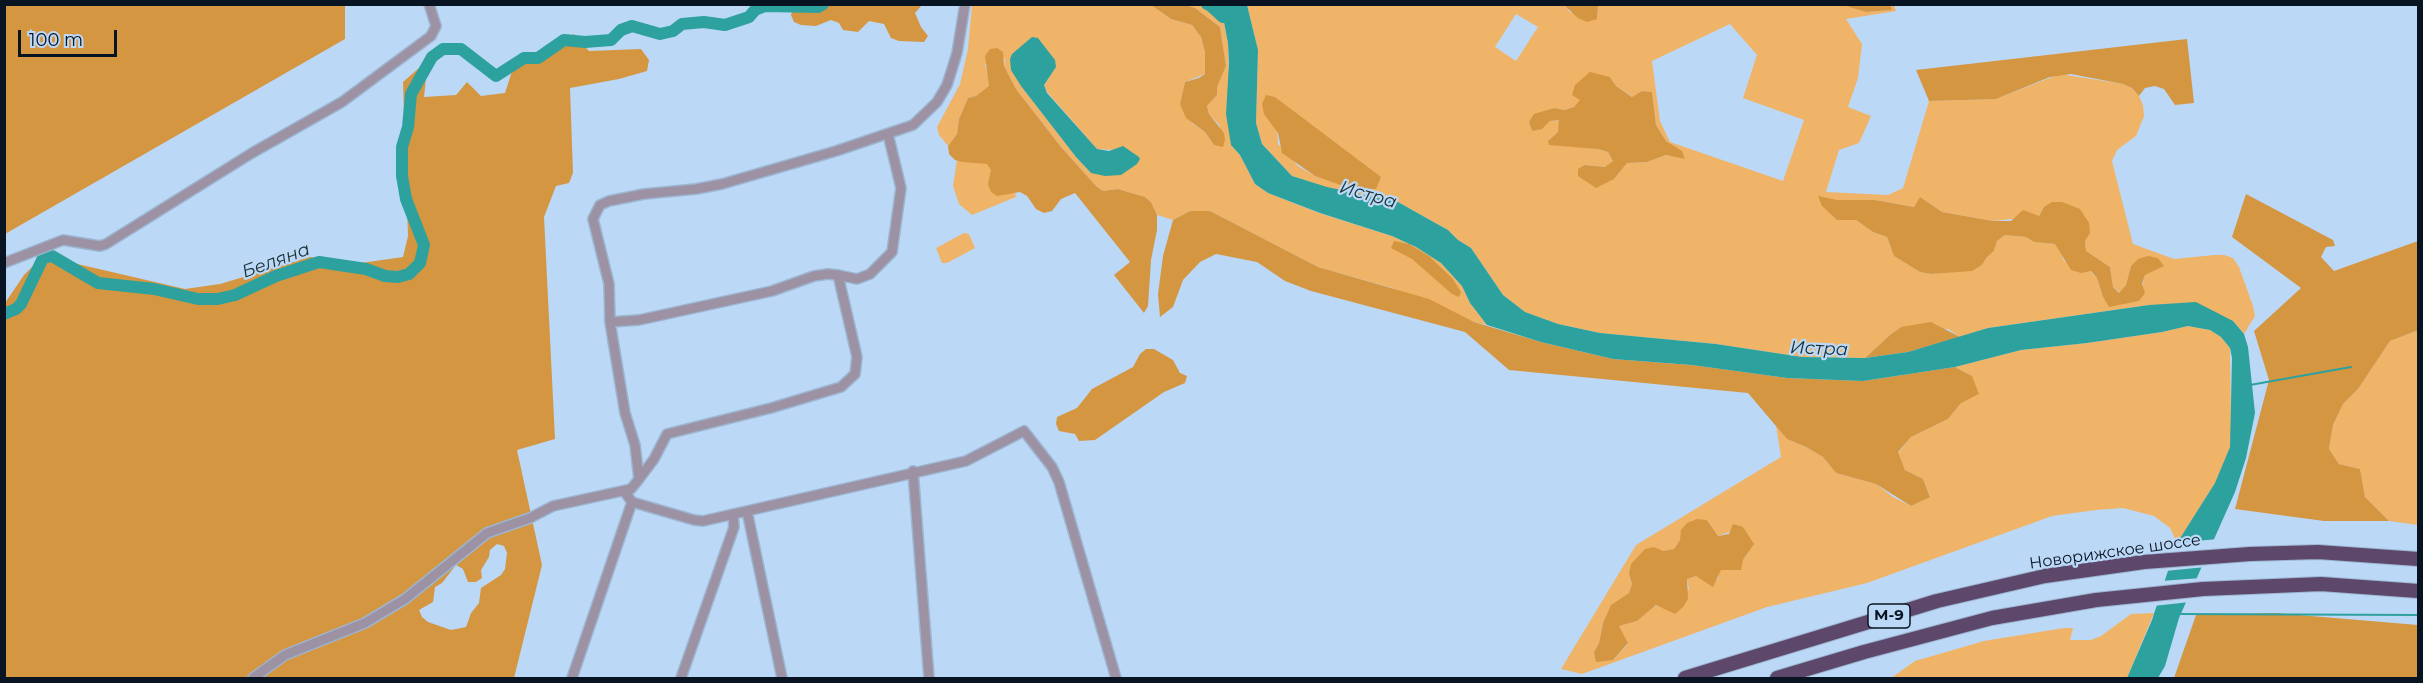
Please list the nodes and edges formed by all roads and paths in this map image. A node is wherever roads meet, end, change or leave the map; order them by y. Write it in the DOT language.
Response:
graph roads {
  1 [pos="429,4"];
  2 [pos="965,4"];
  3 [pos="888,135"];
  4 [pos="4,263"];
  5 [pos="838,275"];
  6 [pos="610,322"];
  7 [pos="913,471"];
  8 [pos="639,479"];
  9 [pos="624,491"];
  10 [pos="632,502"];
  11 [pos="747,511"];
  12 [pos="733,514"];
  13 [pos="2418,559"];
  14 [pos="2418,591"];
  15 [pos="252,678"];
  16 [pos="572,678"];
  17 [pos="681,678"];
  18 [pos="782,678"];
  19 [pos="929,678"];
  20 [pos="1116,678"];
  21 [pos="1685,678"];
  22 [pos="1777,678"];
  1 -- 4 [label="street"];
  2 -- 3 [label="street"];
  3 -- 5 [label="street"];
  3 -- 6 [label="street"];
  5 -- 6 [label="street"];
  5 -- 8 [label="street"];
  6 -- 8 [label="street"];
  7 -- 11 [label="street"];
  7 -- 19 [label="street"];
  7 -- 20 [label="street"];
  8 -- 9 [label="street"];
  9 -- 10 [label="street"];
  9 -- 15 [label="street"];
  10 -- 12 [label="street"];
  10 -- 16 [label="street"];
  11 -- 12 [label="street"];
  11 -- 18 [label="street"];
  12 -- 17 [label="street"];
  13 -- 21 [label="highway, Новорижское шоссе / М-9"];
  14 -- 22 [label="highway, М-9"];
}
